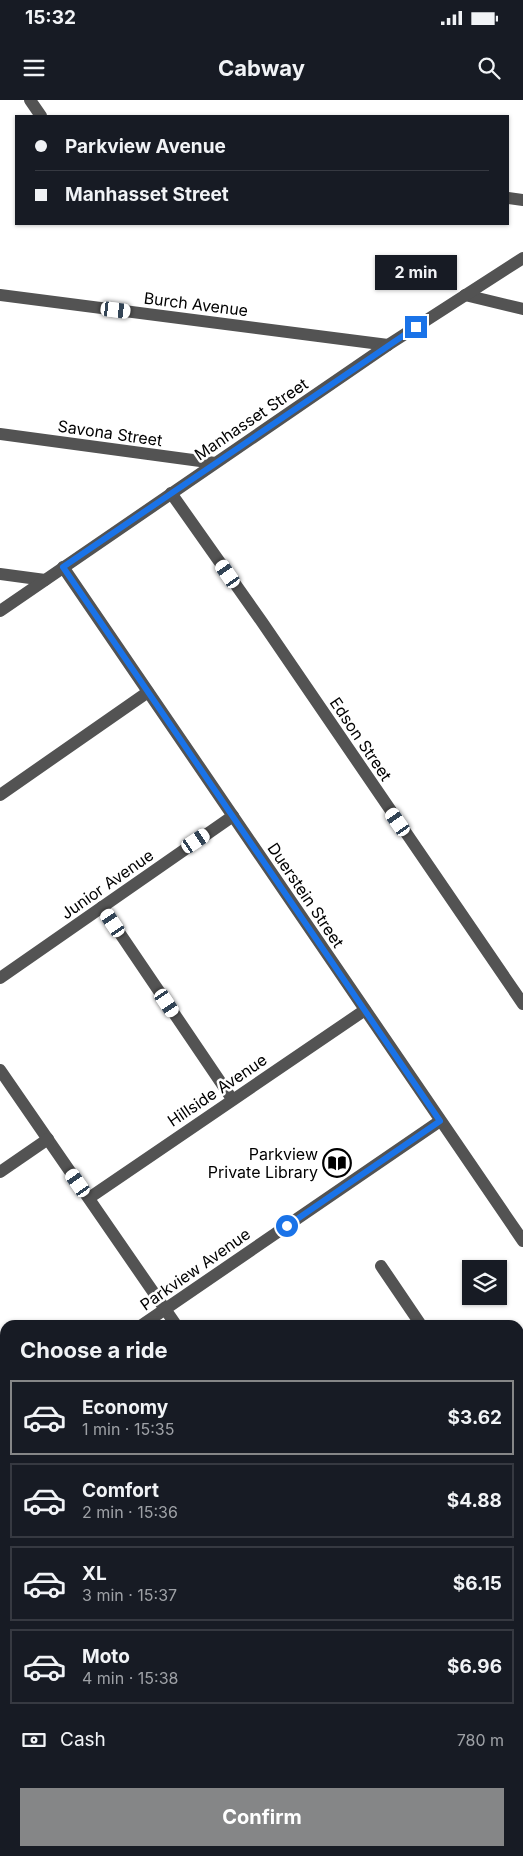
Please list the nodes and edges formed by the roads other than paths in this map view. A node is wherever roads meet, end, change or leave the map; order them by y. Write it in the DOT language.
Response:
graph roads {
  1 [pos="30,100"];
  2 [pos="40,115"];
  3 [pos="509,198"];
  4 [pos="523,200"];
  5 [pos="523,258"];
  6 [pos="0,295"];
  7 [pos="465,295"];
  8 [pos="523,309"];
  9 [pos="388,345"];
  10 [pos="0,434"];
  11 [pos="215,463"];
  12 [pos="171,493"];
  13 [pos="63,567"];
  14 [pos="0,574"];
  15 [pos="45,580"];
  16 [pos="0,611"];
  17 [pos="148,692"];
  18 [pos="0,795"];
  19 [pos="233,816"];
  20 [pos="102,908"];
  21 [pos="0,978"];
  22 [pos="523,1004"];
  23 [pos="365,1010"];
  24 [pos="0,1070"];
  25 [pos="232,1099"];
  26 [pos="440,1121"];
  27 [pos="48,1139"];
  28 [pos="0,1172"];
  29 [pos="89,1198"];
  30 [pos="523,1241"];
  31 [pos="381,1266"];
  32 [pos="165,1309"];
  33 [pos="149,1320"];
  34 [pos="173,1320"];
  35 [pos="418,1320"];
  1 -- 2 [label="street"];
  3 -- 4 [label="street"];
  5 -- 7 [label="street, Manhasset Street"];
  6 -- 9 [label="street, Burch Avenue"];
  7 -- 8 [label="street"];
  7 -- 9 [label="street, Manhasset Street"];
  9 -- 11 [label="street, Manhasset Street"];
  10 -- 11 [label="street, Savona Street"];
  11 -- 12 [label="street, Manhasset Street"];
  12 -- 13 [label="street, Manhasset Street"];
  12 -- 22 [label="street, Edson Street"];
  13 -- 15 [label="street, Manhasset Street"];
  13 -- 17 [label="street, Duerstein Street"];
  14 -- 15 [label="street"];
  15 -- 16 [label="street, Manhasset Street"];
  17 -- 18 [label="street"];
  17 -- 19 [label="street, Duerstein Street"];
  19 -- 20 [label="street, Junior Avenue"];
  19 -- 23 [label="street, Duerstein Street"];
  20 -- 21 [label="street, Junior Avenue"];
  20 -- 25 [label="street"];
  23 -- 25 [label="street, Hillside Avenue"];
  23 -- 26 [label="street, Duerstein Street"];
  24 -- 27 [label="street"];
  25 -- 29 [label="street, Hillside Avenue"];
  26 -- 30 [label="street, Duerstein Street"];
  26 -- 32 [label="street, Parkview Avenue"];
  27 -- 28 [label="street"];
  27 -- 29 [label="street"];
  29 -- 32 [label="street"];
  31 -- 35 [label="street"];
  32 -- 33 [label="street, Parkview Avenue"];
  32 -- 34 [label="street"];
}
